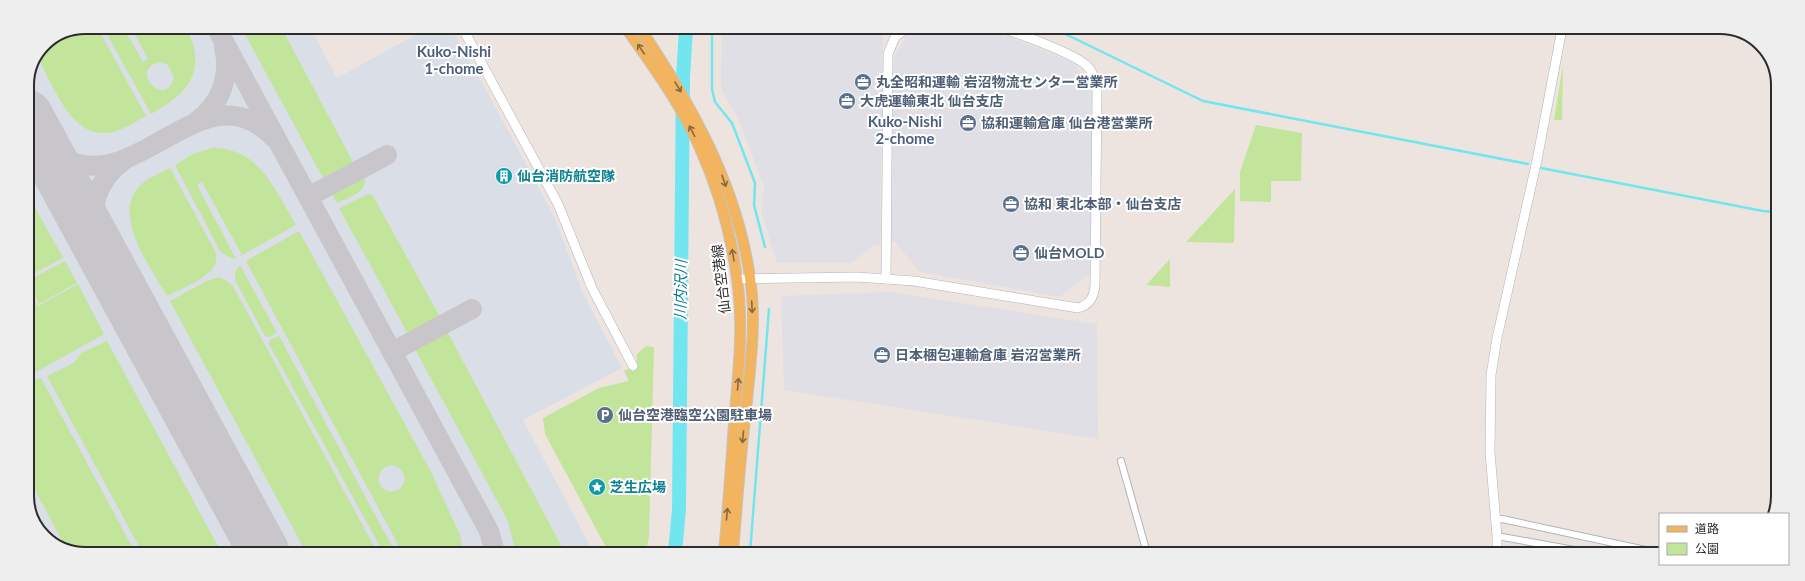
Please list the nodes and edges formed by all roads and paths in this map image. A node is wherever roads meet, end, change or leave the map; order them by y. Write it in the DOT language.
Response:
graph roads {
  1 [pos="465,34"];
  2 [pos="630,34"];
  3 [pos="644,34"];
  4 [pos="899,34"];
  5 [pos="1017,34"];
  6 [pos="1561,34"];
  7 [pos="737,279"];
  8 [pos="751,279"];
  9 [pos="886,279"];
  10 [pos="633,366"];
  11 [pos="1122,461"];
  12 [pos="1495,520"];
  13 [pos="1497,536"];
  14 [pos="724,547"];
  15 [pos="734,547"];
  16 [pos="1145,547"];
  17 [pos="1497,547"];
  18 [pos="1558,547"];
  19 [pos="1625,547"];
  1 -- 10 [label="street"];
  7 -- 2 [label="main road, 仙台空港線, one-way"];
  3 -- 8 [label="main road, 仙台空港線, one-way"];
  4 -- 9 [label="street"];
  5 -- 9 [label="street"];
  6 -- 12 [label="street"];
  7 -- 8 [label="street"];
  14 -- 7 [label="main road, 仙台空港線, one-way"];
  8 -- 9 [label="street"];
  8 -- 15 [label="main road, 仙台空港線, one-way"];
  11 -- 16 [label="street"];
  12 -- 13 [label="street"];
  12 -- 19 [label="street"];
  13 -- 17 [label="street"];
  13 -- 18 [label="street"];
}
